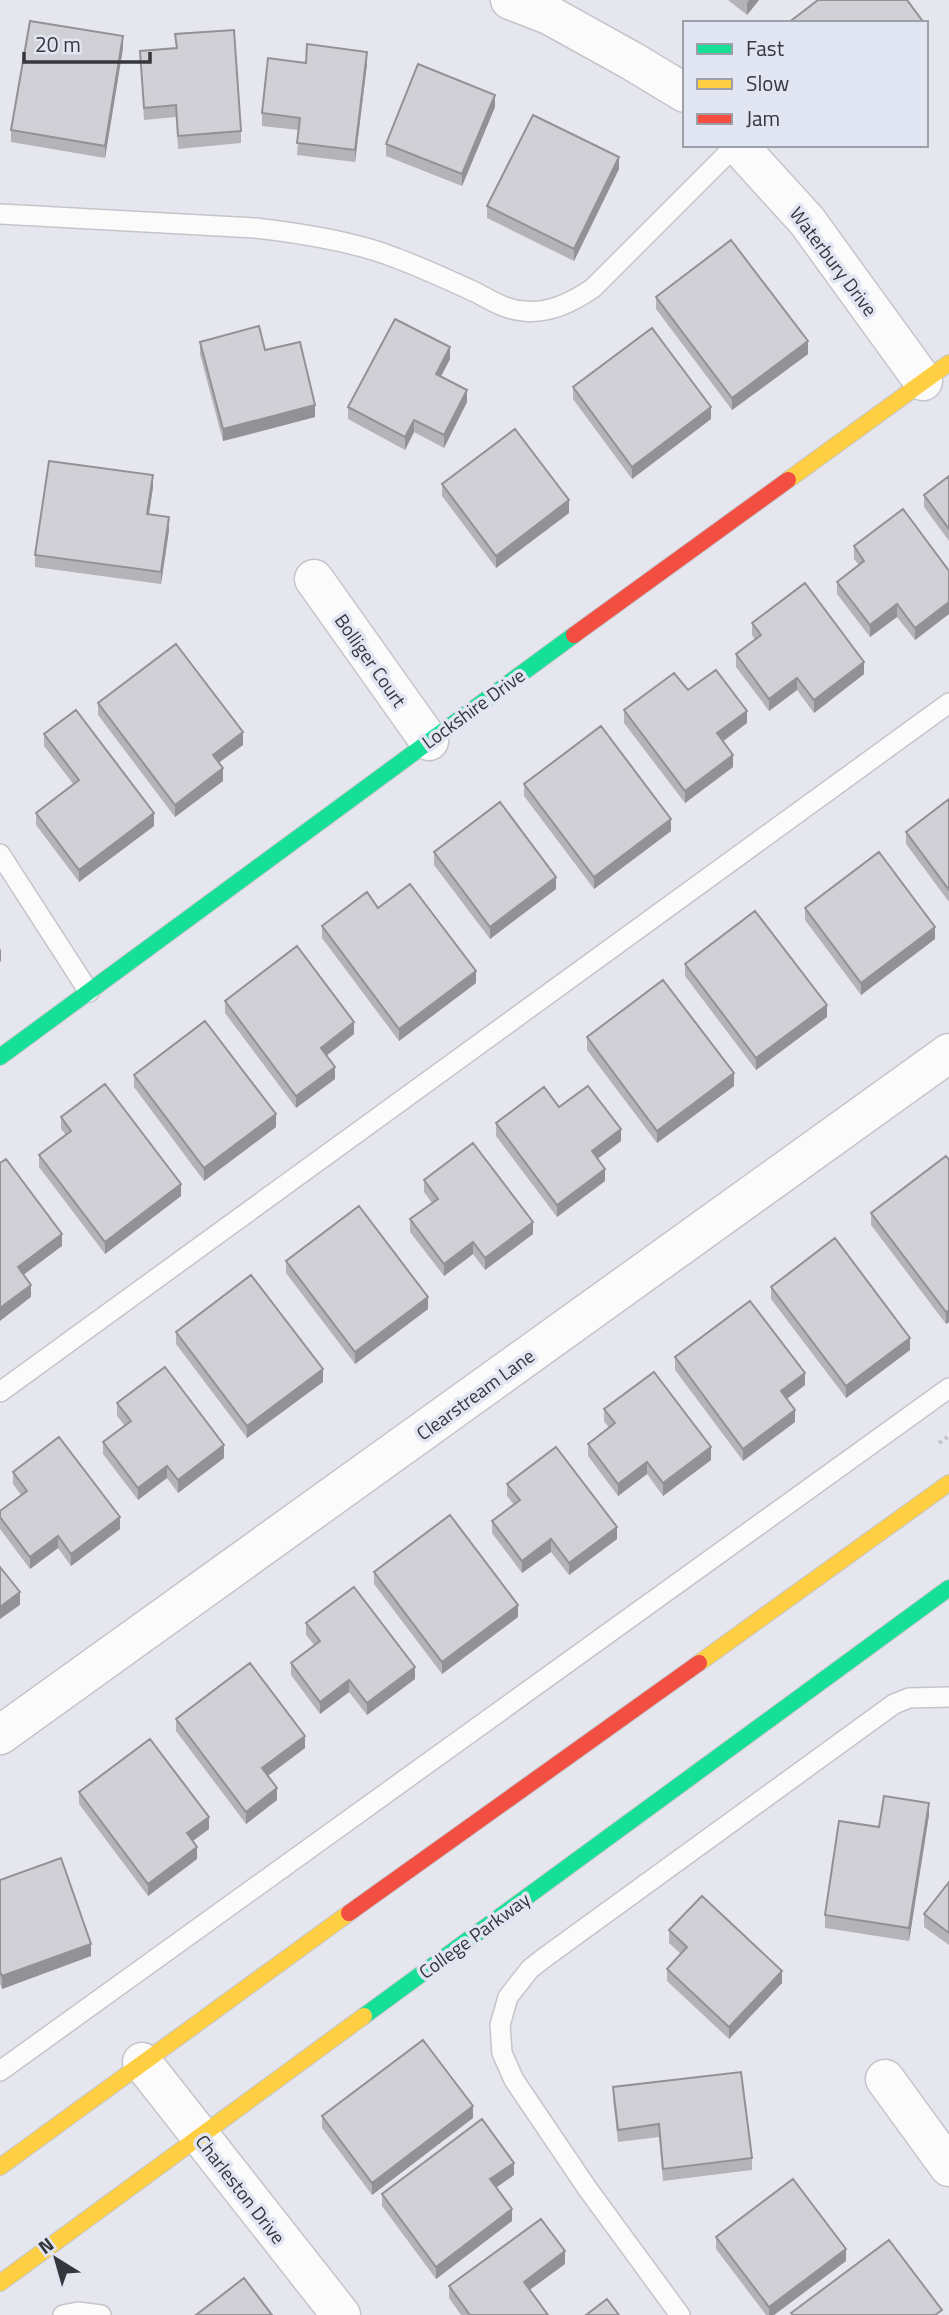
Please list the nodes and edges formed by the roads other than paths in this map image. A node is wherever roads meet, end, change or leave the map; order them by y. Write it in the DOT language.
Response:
graph roads {
  1 [pos="510,0"];
  2 [pos="683,92"];
  3 [pos="735,147"];
  4 [pos="739,147"];
  5 [pos="0,214"];
  6 [pos="936,372"];
  7 [pos="314,579"];
  8 [pos="949,703"];
  9 [pos="429,741"];
  10 [pos="0,854"];
  11 [pos="89,992"];
  12 [pos="949,1053"];
  13 [pos="0,1056"];
  14 [pos="949,1388"];
  15 [pos="0,1392"];
  16 [pos="949,1483"];
  17 [pos="949,1588"];
  18 [pos="949,1697"];
  19 [pos="0,1735"];
  20 [pos="142,2062"];
  21 [pos="0,2071"];
  22 [pos="885,2079"];
  23 [pos="200,2136"];
  24 [pos="0,2167"];
  25 [pos="949,2167"];
  26 [pos="0,2283"];
  27 [pos="63,2315"];
  28 [pos="101,2315"];
  29 [pos="341,2315"];
  30 [pos="680,2315"];
  1 -- 2 [label="street"];
  3 -- 5 [label="lane"];
  4 -- 6 [label="street, Waterbury Drive"];
  6 -- 9 [label="main road, Lockshire Drive"];
  7 -- 9 [label="street, Bolliger Court"];
  8 -- 15 [label="lane"];
  9 -- 11 [label="main road, Lockshire Drive"];
  10 -- 11 [label="lane"];
  11 -- 13 [label="main road, Lockshire Drive"];
  12 -- 19 [label="street, Clearstream Lane"];
  14 -- 21 [label="lane"];
  16 -- 20 [label="main road"];
  17 -- 23 [label="main road, College Parkway"];
  18 -- 30 [label="lane"];
  20 -- 23 [label="street, Charleston Drive"];
  20 -- 24 [label="main road"];
  22 -- 25 [label="street"];
  23 -- 26 [label="main road, College Parkway"];
  23 -- 29 [label="street, Charleston Drive"];
  27 -- 28 [label="lane"];
}
